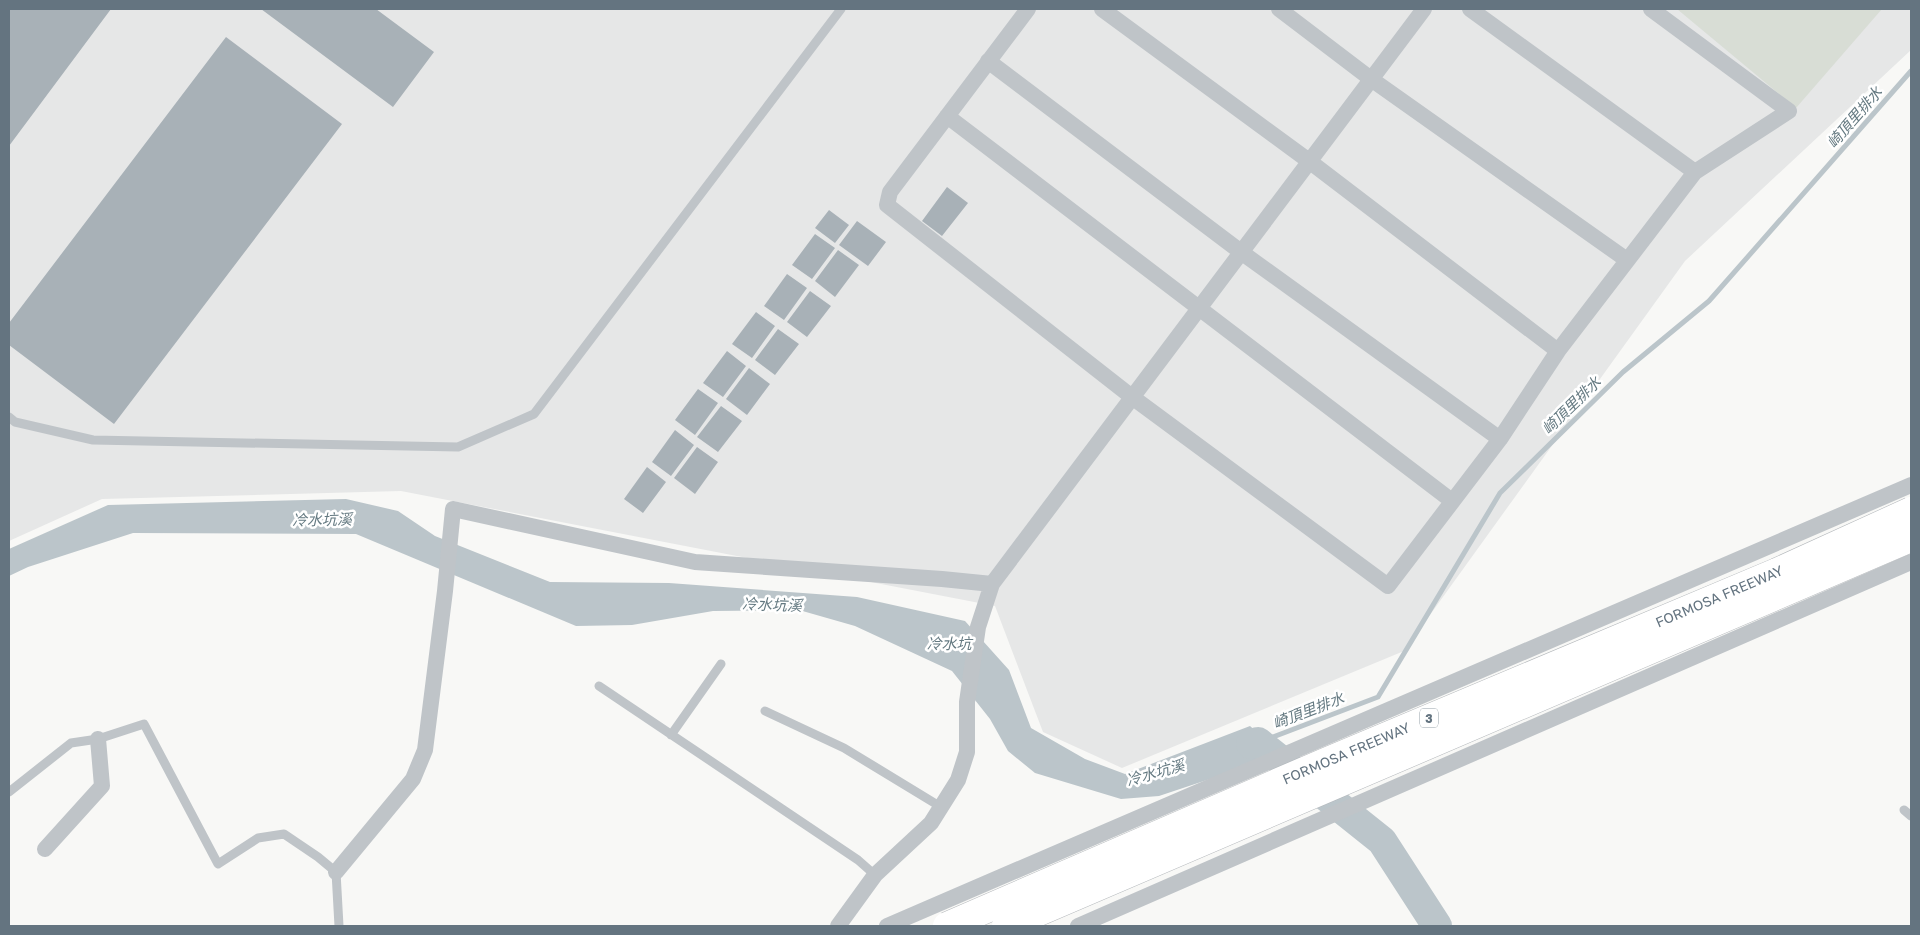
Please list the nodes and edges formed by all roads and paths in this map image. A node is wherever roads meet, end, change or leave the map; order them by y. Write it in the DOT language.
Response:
graph roads {
  1 [pos="841,9"];
  2 [pos="1028,9"];
  3 [pos="1102,9"];
  4 [pos="1279,9"];
  5 [pos="1424,9"];
  6 [pos="1470,9"];
  7 [pos="1651,9"];
  8 [pos="988,61"];
  9 [pos="1371,79"];
  10 [pos="947,116"];
  11 [pos="1309,161"];
  12 [pos="1695,172"];
  13 [pos="1241,252"];
  14 [pos="1627,260"];
  15 [pos="1198,309"];
  16 [pos="1558,351"];
  17 [pos="1132,397"];
  18 [pos="9,417"];
  19 [pos="1500,439"];
  20 [pos="1911,485"];
  21 [pos="1452,501"];
  22 [pos="1911,511"];
  23 [pos="1911,538"];
  24 [pos="1911,562"];
  25 [pos="992,584"];
  26 [pos="1550,641"];
  27 [pos="721,664"];
  28 [pos="598,686"];
  29 [pos="1584,705"];
  30 [pos="765,711"];
  31 [pos="671,735"];
  32 [pos="98,739"];
  33 [pos="1218,784"];
  34 [pos="9,792"];
  35 [pos="941,807"];
  36 [pos="45,849"];
  37 [pos="1252,850"];
  38 [pos="336,872"];
  39 [pos="875,875"];
  40 [pos="339,926"];
  41 [pos="838,926"];
  42 [pos="887,926"];
  43 [pos="947,926"];
  44 [pos="1006,926"];
  45 [pos="1078,926"];
  1 -- 18 [label="lane"];
  2 -- 8 [label="street"];
  3 -- 11 [label="street"];
  4 -- 9 [label="street"];
  5 -- 9 [label="street"];
  6 -- 12 [label="street"];
  7 -- 12 [label="street"];
  8 -- 10 [label="street"];
  8 -- 13 [label="street"];
  9 -- 11 [label="street"];
  9 -- 14 [label="street"];
  10 -- 15 [label="street"];
  10 -- 17 [label="street"];
  11 -- 13 [label="street"];
  11 -- 16 [label="street"];
  12 -- 14 [label="street"];
  13 -- 15 [label="street"];
  13 -- 19 [label="street"];
  14 -- 16 [label="street"];
  15 -- 17 [label="street"];
  15 -- 21 [label="street"];
  16 -- 19 [label="street"];
  17 -- 21 [label="street"];
  17 -- 25 [label="street"];
  19 -- 21 [label="street"];
  20 -- 26 [label="street"];
  22 -- 43 [label="highway, FORMOSA FREEWAY / 3, bridge"];
  23 -- 44 [label="highway, FORMOSA FREEWAY / 3, bridge"];
  24 -- 29 [label="street"];
  25 -- 35 [label="street"];
  25 -- 38 [label="street"];
  26 -- 29 [label="street"];
  26 -- 33 [label="street"];
  27 -- 31 [label="lane"];
  28 -- 31 [label="lane"];
  29 -- 37 [label="street"];
  30 -- 35 [label="lane"];
  31 -- 39 [label="lane"];
  32 -- 34 [label="lane"];
  32 -- 36 [label="street"];
  32 -- 38 [label="lane"];
  33 -- 37 [label="street"];
  33 -- 42 [label="street"];
  35 -- 39 [label="street"];
  37 -- 45 [label="street"];
  38 -- 40 [label="lane"];
  39 -- 41 [label="street"];
}
